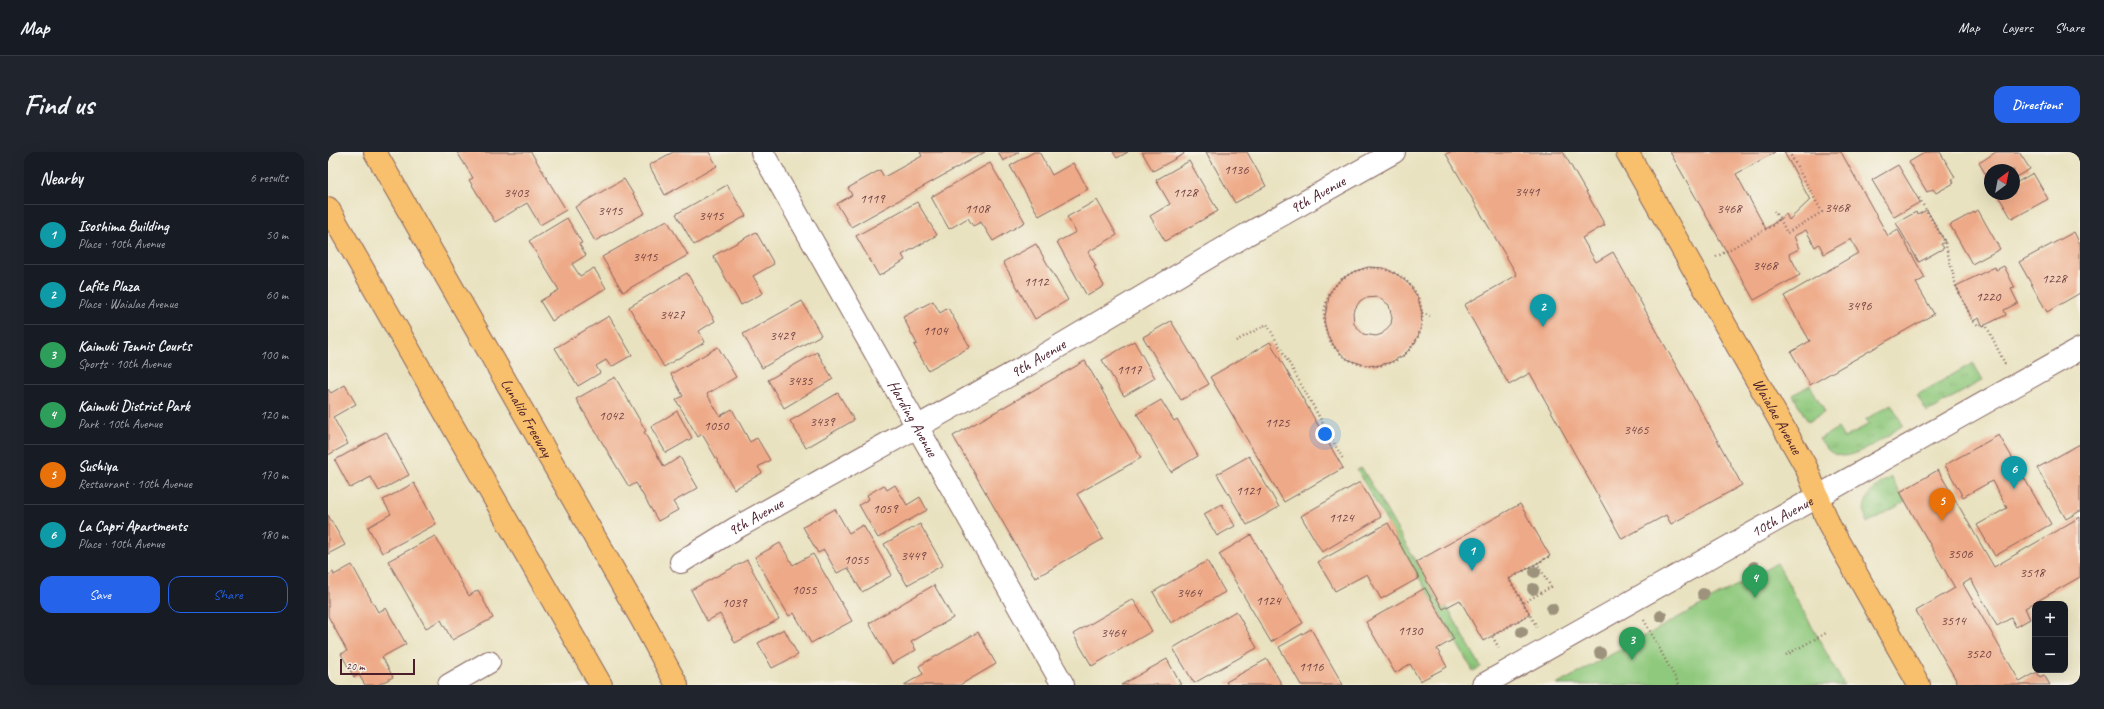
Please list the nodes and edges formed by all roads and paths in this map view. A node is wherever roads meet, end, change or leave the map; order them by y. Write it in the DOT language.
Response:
graph roads {
  1 [pos="375,152"];
  2 [pos="762,152"];
  3 [pos="1394,152"];
  4 [pos="1627,152"];
  5 [pos="1789,152"];
  6 [pos="1919,198"];
  7 [pos="328,208"];
  8 [pos="1774,210"];
  9 [pos="1780,219"];
  10 [pos="1716,257"];
  11 [pos="1422,313"];
  12 [pos="1430,316"];
  13 [pos="1236,341"];
  14 [pos="2080,349"];
  15 [pos="2006,366"];
  16 [pos="917,427"];
  17 [pos="1344,459"];
  18 [pos="1817,498"];
  19 [pos="1550,556"];
  20 [pos="681,562"];
  21 [pos="1537,563"];
  22 [pos="1523,603"];
  23 [pos="1530,614"];
  24 [pos="1642,617"];
  25 [pos="642,620"];
  26 [pos="1540,633"];
  27 [pos="1826,633"];
  28 [pos="1502,654"];
  29 [pos="1786,655"];
  30 [pos="489,662"];
  31 [pos="449,685"];
  32 [pos="601,685"];
  33 [pos="677,685"];
  34 [pos="681,685"];
  35 [pos="1063,685"];
  36 [pos="1483,685"];
  37 [pos="1679,685"];
  38 [pos="1919,685"];
  1 -- 25 [label="main road, Lunalilo Freeway"];
  2 -- 16 [label="street, Harding Avenue"];
  3 -- 16 [label="street, 9th Avenue"];
  4 -- 18 [label="main road, Waialae Avenue"];
  5 -- 9 [label="path"];
  6 -- 15 [label="path"];
  7 -- 32 [label="main road"];
  8 -- 9 [label="path"];
  9 -- 10 [label="path"];
  11 -- 11 [label="path"];
  11 -- 12 [label="path"];
  13 -- 17 [label="path"];
  14 -- 18 [label="street, 10th Avenue"];
  16 -- 20 [label="street, 9th Avenue"];
  16 -- 35 [label="street, Harding Avenue"];
  18 -- 36 [label="street, 10th Avenue"];
  18 -- 38 [label="main road, Waialae Avenue"];
  19 -- 21 [label="path"];
  21 -- 22 [label="path"];
  21 -- 22 [label="path"];
  22 -- 23 [label="path"];
  23 -- 26 [label="path"];
  23 -- 28 [label="path"];
  24 -- 37 [label="path"];
  25 -- 33 [label="main road, Lunalilo Freeway"];
  25 -- 34 [label="main road"];
  27 -- 29 [label="path"];
  30 -- 31 [label="street"];
}
